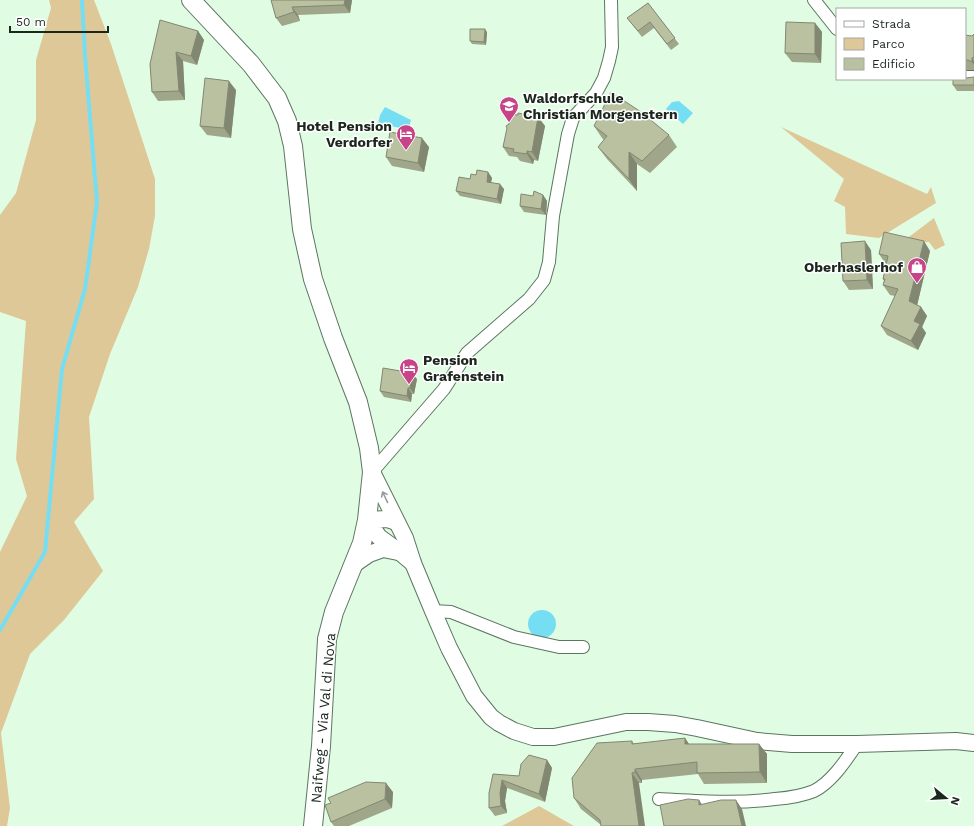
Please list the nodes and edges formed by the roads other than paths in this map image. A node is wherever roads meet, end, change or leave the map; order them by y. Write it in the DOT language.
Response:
graph roads {
  1 [pos="191,0"];
  2 [pos="611,0"];
  3 [pos="814,0"];
  4 [pos="836,28"];
  5 [pos="372,472"];
  6 [pos="368,520"];
  7 [pos="396,522"];
  8 [pos="401,553"];
  9 [pos="413,563"];
  10 [pos="353,565"];
  11 [pos="433,611"];
  12 [pos="583,647"];
  13 [pos="974,743"];
  14 [pos="857,744"];
  15 [pos="659,800"];
  16 [pos="313,826"];
  1 -- 5 [label="main road, Naifweg - Via Val di Nova"];
  2 -- 5 [label="street"];
  3 -- 4 [label="street"];
  5 -- 6 [label="main road, Naifweg - Via Val di Nova"];
  7 -- 5 [label="street, one-way"];
  6 -- 7 [label="street"];
  6 -- 8 [label="street"];
  6 -- 10 [label="main road, Naifweg - Via Val di Nova"];
  7 -- 9 [label="street"];
  8 -- 9 [label="street"];
  8 -- 10 [label="street"];
  9 -- 11 [label="street"];
  10 -- 16 [label="main road, Naifweg - Via Val di Nova"];
  11 -- 12 [label="street"];
  11 -- 14 [label="street"];
  13 -- 14 [label="street"];
  14 -- 15 [label="street"];
}
